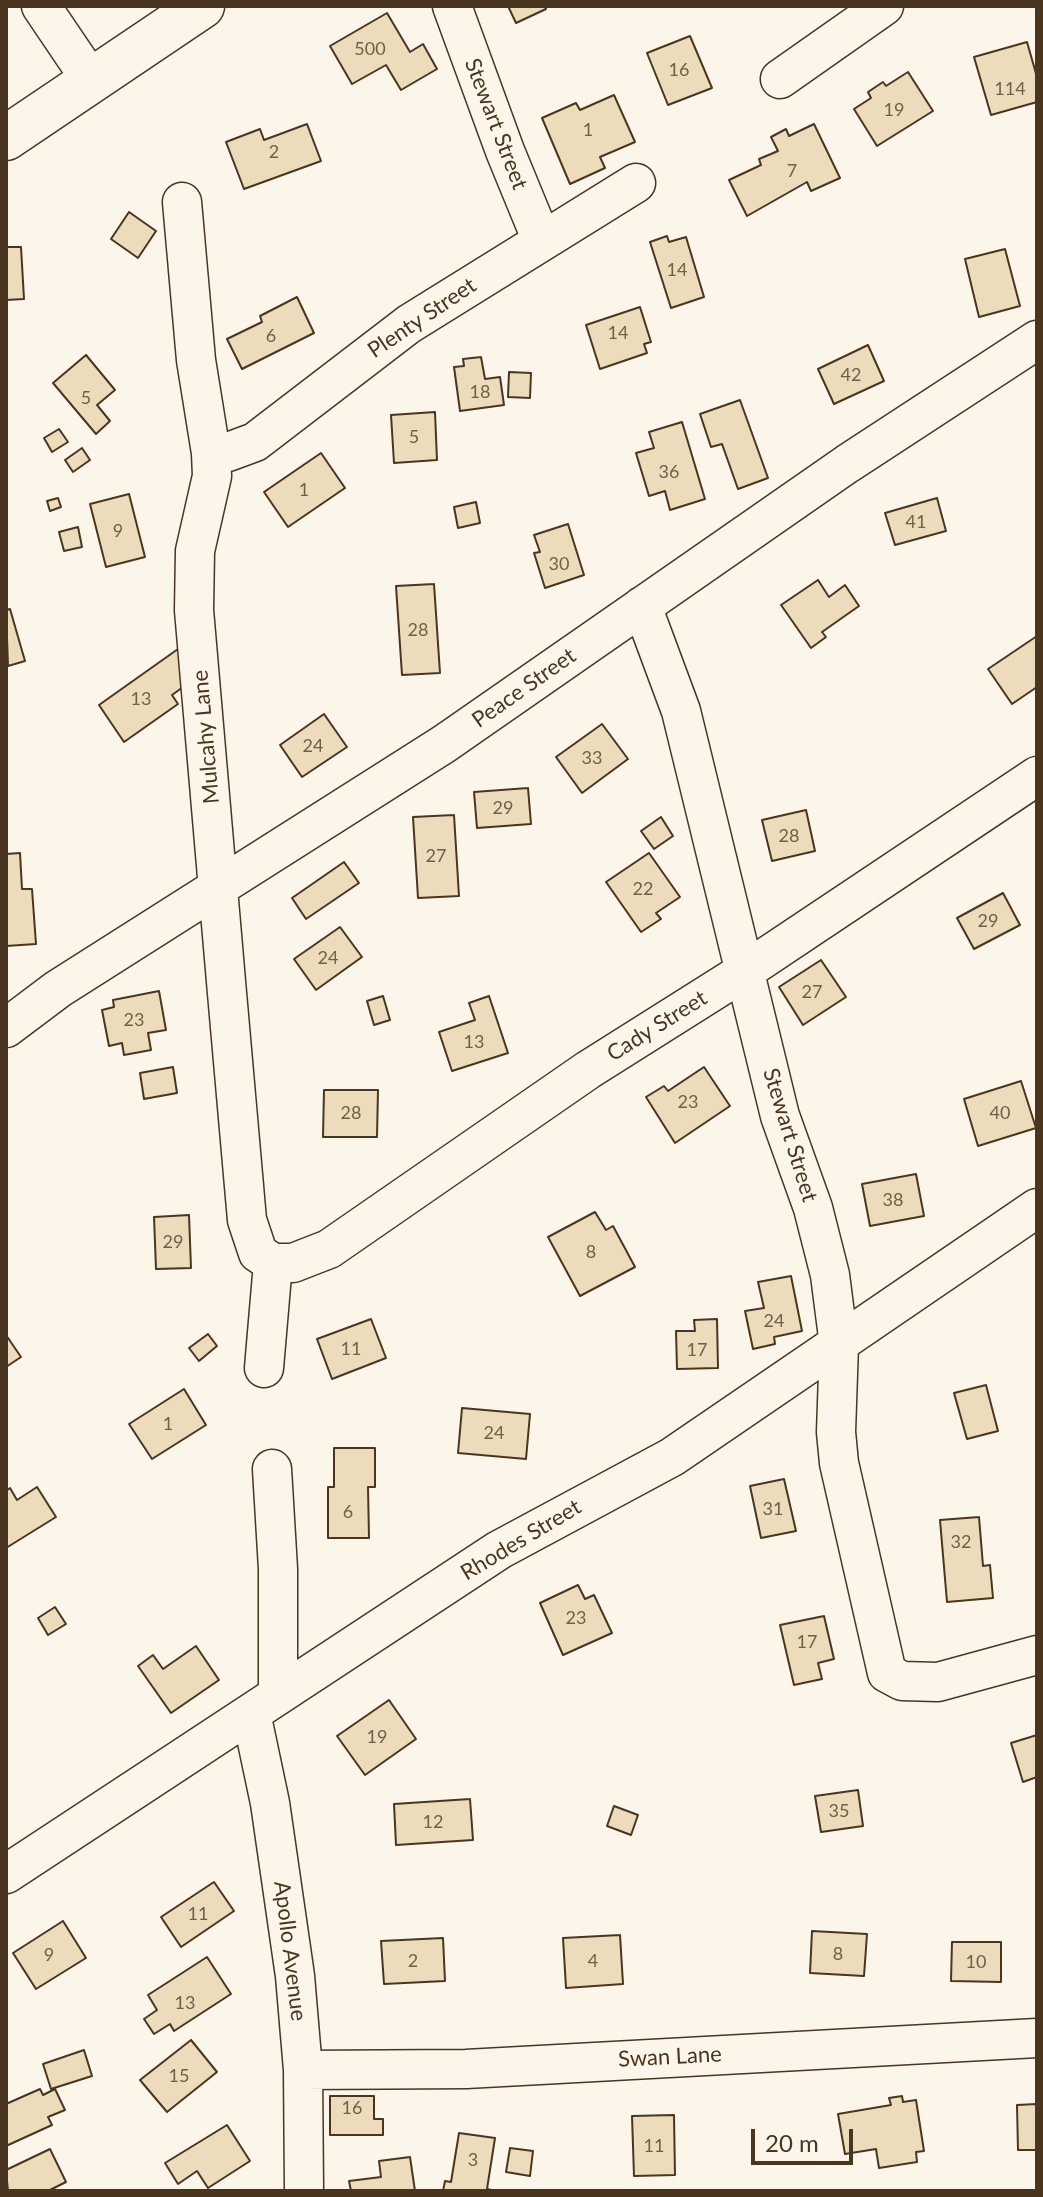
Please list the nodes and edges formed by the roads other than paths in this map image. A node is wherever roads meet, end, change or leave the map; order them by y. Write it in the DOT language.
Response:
graph roads {
  1 [pos="41,6"];
  2 [pos="202,6"];
  3 [pos="452,6"];
  4 [pos="884,6"];
  5 [pos="780,79"];
  6 [pos="91,80"];
  7 [pos="6,138"];
  8 [pos="636,183"];
  9 [pos="182,202"];
  10 [pos="542,241"];
  11 [pos="1037,340"];
  12 [pos="211,453"];
  13 [pos="642,606"];
  14 [pos="1037,776"];
  15 [pos="218,888"];
  16 [pos="745,971"];
  17 [pos="6,1028"];
  18 [pos="1037,1208"];
  19 [pos="273,1263"];
  20 [pos="839,1345"];
  21 [pos="264,1368"];
  22 [pos="272,1469"];
  23 [pos="1037,1655"];
  24 [pos="265,1704"];
  25 [pos="6,1874"];
  26 [pos="1037,2038"];
  27 [pos="303,2070"];
  28 [pos="304,2191"];
  1 -- 6 [label="street"];
  2 -- 6 [label="main road"];
  3 -- 10 [label="street, Stewart Street"];
  4 -- 5 [label="street"];
  6 -- 7 [label="main road"];
  8 -- 10 [label="street, Plenty Street"];
  9 -- 12 [label="street, Mulcahy Lane"];
  10 -- 12 [label="street, Plenty Street"];
  11 -- 13 [label="street, Peace Street"];
  12 -- 15 [label="street, Mulcahy Lane"];
  13 -- 15 [label="street, Peace Street"];
  13 -- 16 [label="street, Stewart Street"];
  14 -- 16 [label="street, Cady Street"];
  15 -- 17 [label="street, Peace Street"];
  15 -- 19 [label="street, Mulcahy Lane"];
  16 -- 19 [label="street, Cady Street"];
  16 -- 20 [label="street, Stewart Street"];
  18 -- 20 [label="street, Rhodes Street"];
  19 -- 21 [label="street"];
  20 -- 23 [label="street, Stewart Street"];
  20 -- 24 [label="street, Rhodes Street"];
  22 -- 24 [label="street, Apollo Avenue"];
  24 -- 25 [label="street, Rhodes Street"];
  24 -- 27 [label="street, Apollo Avenue"];
  26 -- 27 [label="street, Swan Lane"];
  27 -- 28 [label="street, Apollo Avenue"];
}
